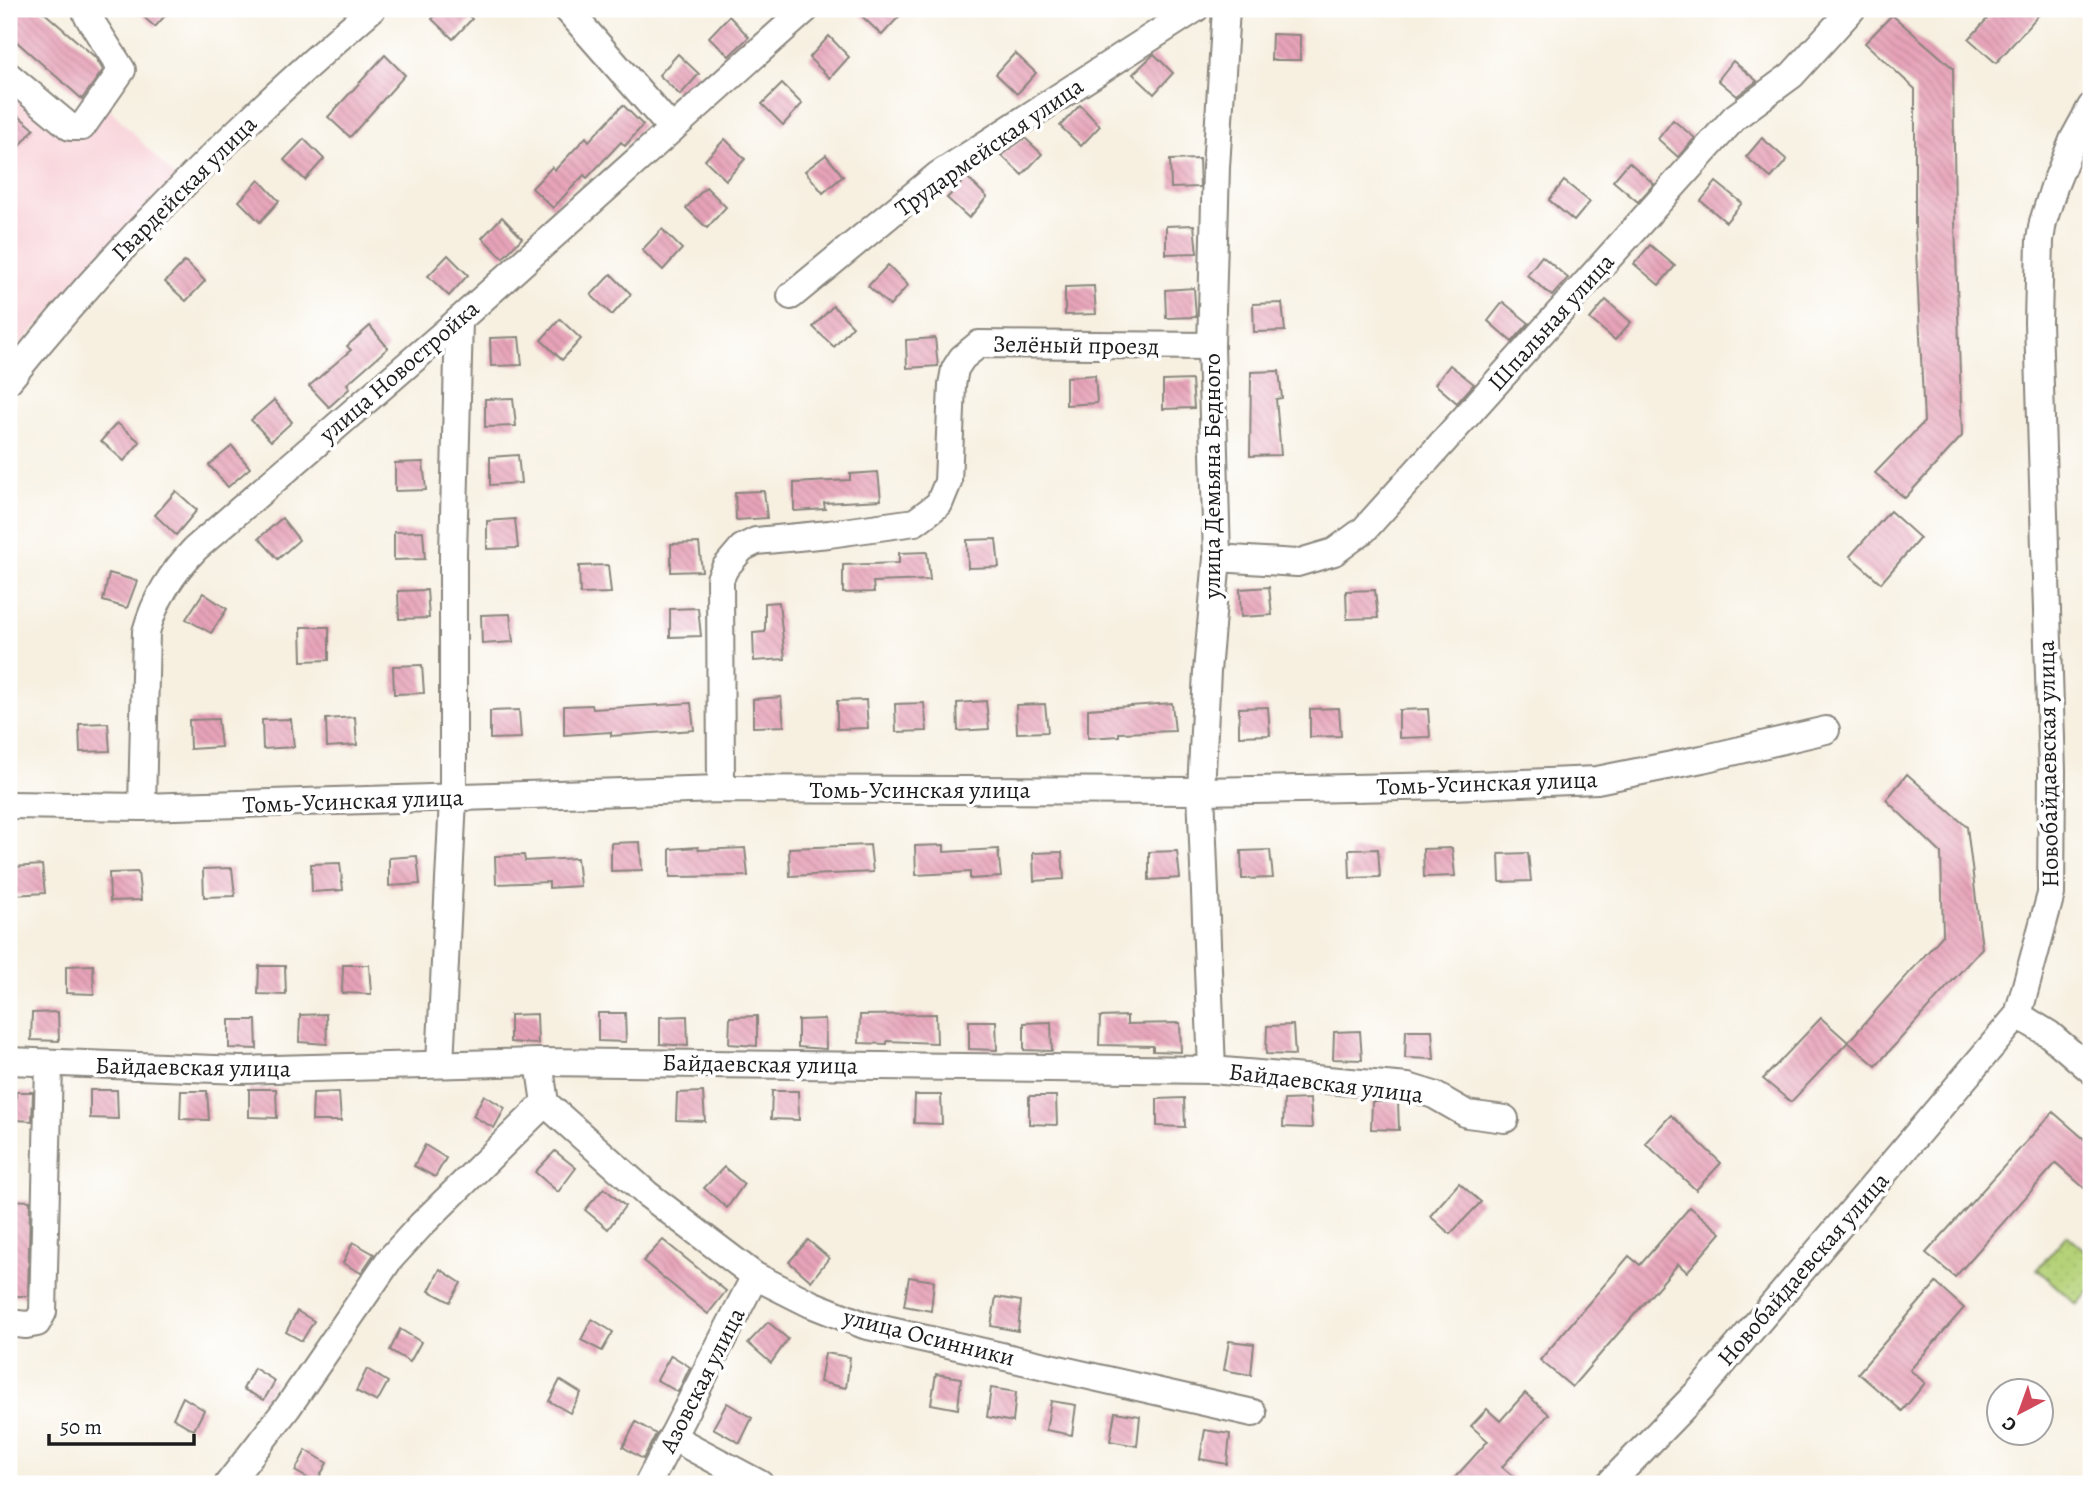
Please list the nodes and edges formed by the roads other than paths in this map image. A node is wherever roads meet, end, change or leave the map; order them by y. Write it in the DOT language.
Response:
graph roads {
  1 [pos="372,9"];
  2 [pos="568,9"];
  3 [pos="806,9"];
  4 [pos="1195,9"];
  5 [pos="1226,9"];
  6 [pos="1852,9"];
  7 [pos="87,15"];
  8 [pos="9,76"];
  9 [pos="2091,107"];
  10 [pos="672,129"];
  11 [pos="792,296"];
  12 [pos="459,320"];
  13 [pos="1212,346"];
  14 [pos="9,380"];
  15 [pos="1217,558"];
  16 [pos="1826,730"];
  17 [pos="721,789"];
  18 [pos="1202,791"];
  19 [pos="453,799"];
  20 [pos="9,805"];
  21 [pos="142,807"];
  22 [pos="2018,1015"];
  23 [pos="9,1061"];
  24 [pos="539,1062"];
  25 [pos="50,1064"];
  26 [pos="440,1064"];
  27 [pos="1212,1070"];
  28 [pos="2091,1070"];
  29 [pos="545,1103"];
  30 [pos="1505,1119"];
  31 [pos="755,1276"];
  32 [pos="9,1323"];
  33 [pos="1252,1413"];
  34 [pos="673,1437"];
  35 [pos="228,1484"];
  36 [pos="648,1484"];
  37 [pos="761,1484"];
  38 [pos="1609,1484"];
  1 -- 14 [label="street, Гвардейская улица"];
  2 -- 10 [label="street"];
  3 -- 10 [label="street, улица Новостройка"];
  4 -- 11 [label="street, Трудармейская улица"];
  5 -- 13 [label="street, улица Демьяна Бедного"];
  6 -- 15 [label="street, Шпальная улица"];
  7 -- 8 [label="street"];
  9 -- 22 [label="street, Новобайдаевская улица"];
  10 -- 12 [label="street, улица Новостройка"];
  12 -- 19 [label="street"];
  12 -- 21 [label="street, улица Новостройка"];
  13 -- 15 [label="street, улица Демьяна Бедного"];
  13 -- 17 [label="street, Зелёный проезд"];
  15 -- 18 [label="street, улица Демьяна Бедного"];
  16 -- 18 [label="street, Томь-Усинская улица"];
  17 -- 18 [label="street, Томь-Усинская улица"];
  17 -- 19 [label="street, Томь-Усинская улица"];
  18 -- 27 [label="street, улица Демьяна Бедного"];
  19 -- 21 [label="street, Томь-Усинская улица"];
  19 -- 26 [label="street"];
  20 -- 21 [label="street, Томь-Усинская улица"];
  22 -- 28 [label="street"];
  22 -- 38 [label="street, Новобайдаевская улица"];
  23 -- 25 [label="street, Байдаевская улица"];
  24 -- 26 [label="street, Байдаевская улица"];
  24 -- 27 [label="street, Байдаевская улица"];
  24 -- 29 [label="street"];
  25 -- 26 [label="street, Байдаевская улица"];
  25 -- 32 [label="street"];
  27 -- 30 [label="street, Байдаевская улица"];
  29 -- 31 [label="street, улица Осинники"];
  29 -- 35 [label="street"];
  31 -- 33 [label="street, улица Осинники"];
  31 -- 34 [label="street, Азовская улица"];
  34 -- 36 [label="street, Азовская улица"];
  34 -- 37 [label="street"];
}
